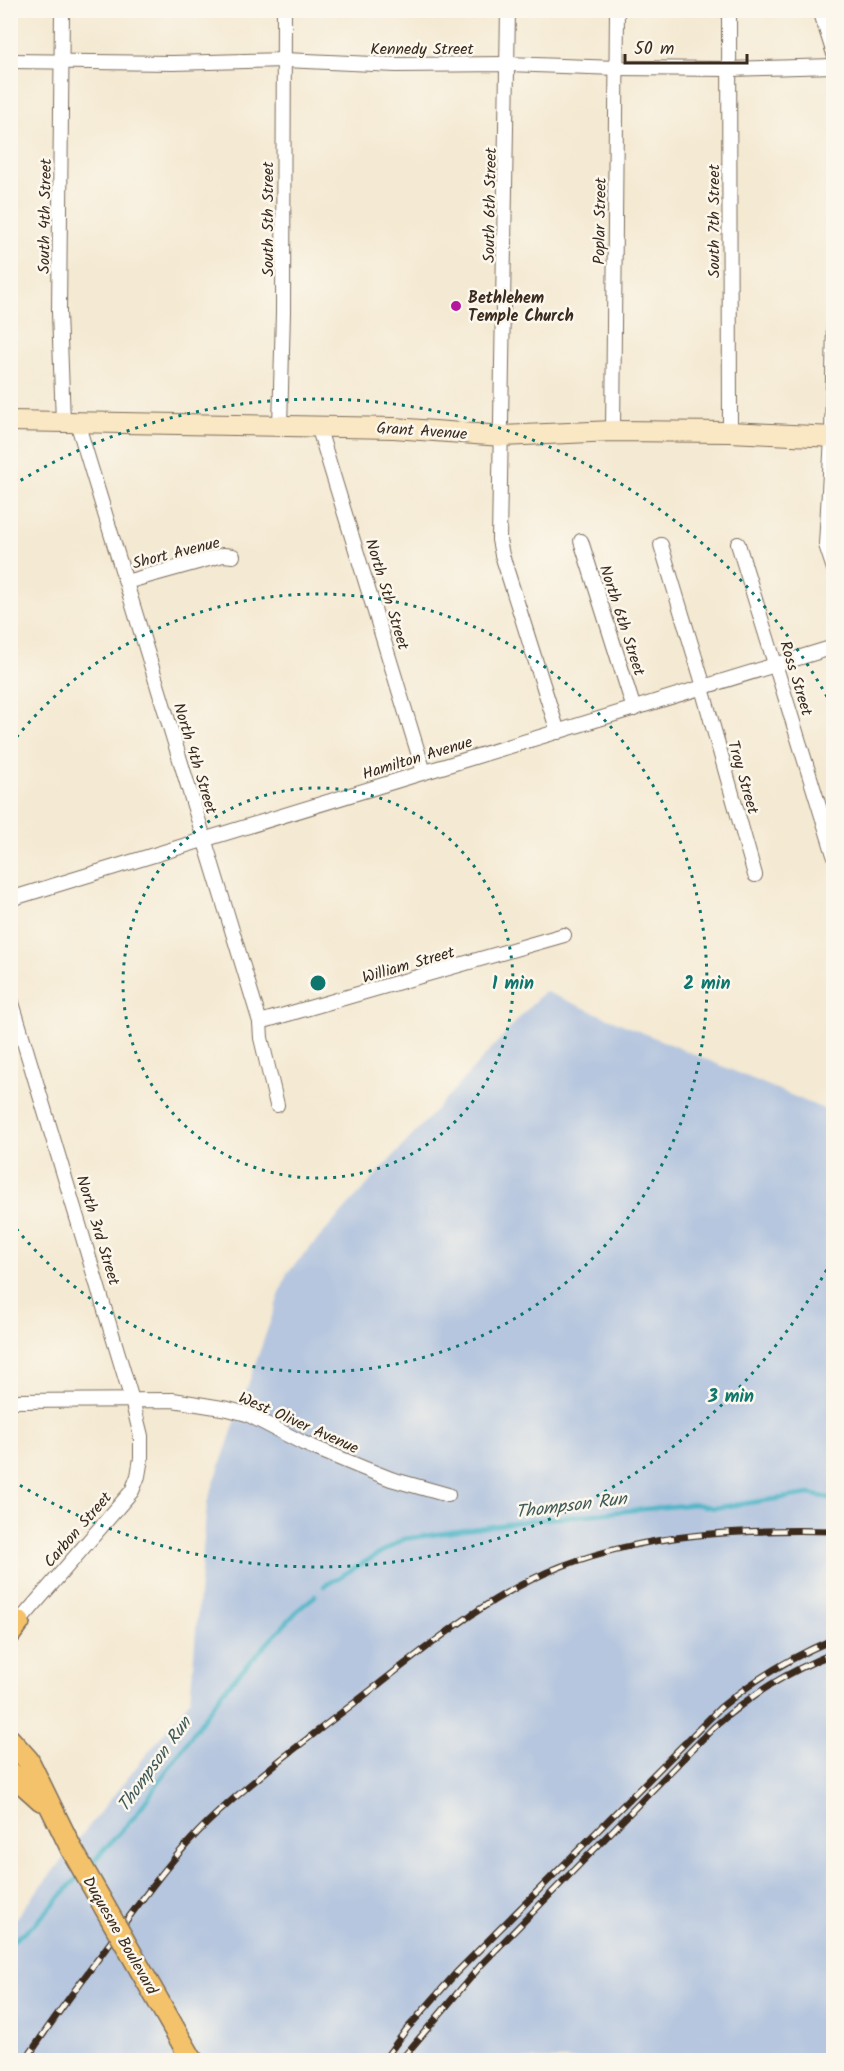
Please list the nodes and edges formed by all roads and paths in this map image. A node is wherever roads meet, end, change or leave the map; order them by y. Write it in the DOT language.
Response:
graph roads {
  1 [pos="62,10"];
  2 [pos="284,10"];
  3 [pos="508,10"];
  4 [pos="617,10"];
  5 [pos="729,10"];
  6 [pos="820,10"];
  7 [pos="834,54"];
  8 [pos="62,60"];
  9 [pos="284,60"];
  10 [pos="10,61"];
  11 [pos="508,64"];
  12 [pos="834,66"];
  13 [pos="616,68"];
  14 [pos="729,69"];
  15 [pos="834,320"];
  16 [pos="10,421"];
  17 [pos="70,422"];
  18 [pos="318,426"];
  19 [pos="280,427"];
  20 [pos="613,431"];
  21 [pos="730,432"];
  22 [pos="502,436"];
  23 [pos="833,437"];
  24 [pos="581,541"];
  25 [pos="738,544"];
  26 [pos="661,545"];
  27 [pos="233,556"];
  28 [pos="834,569"];
  29 [pos="126,582"];
  30 [pos="834,647"];
  31 [pos="776,665"];
  32 [pos="703,688"];
  33 [pos="634,709"];
  34 [pos="558,732"];
  35 [pos="424,772"];
  36 [pos="203,838"];
  37 [pos="834,855"];
  38 [pos="755,875"];
  39 [pos="10,899"];
  40 [pos="564,935"];
  41 [pos="10,996"];
  42 [pos="260,1022"];
  43 [pos="277,1105"];
  44 [pos="132,1400"];
  45 [pos="10,1401"];
  46 [pos="138,1476"];
  47 [pos="448,1495"];
  48 [pos="13,1627"];
  49 [pos="10,1740"];
  50 [pos="10,1772"];
  51 [pos="50,1809"];
  52 [pos="192,2061"];
  1 -- 8 [label="street, South 4th Street"];
  2 -- 9 [label="street, South 5th Street"];
  3 -- 11 [label="street, South 6th Street"];
  4 -- 13 [label="street, Poplar Street"];
  5 -- 14 [label="street, South 7th Street"];
  6 -- 7 [label="street"];
  8 -- 9 [label="street, Kennedy Street"];
  8 -- 10 [label="street, Kennedy Street"];
  8 -- 17 [label="street, South 4th Street"];
  9 -- 11 [label="street, Kennedy Street"];
  9 -- 19 [label="street, South 5th Street"];
  11 -- 13 [label="street, Kennedy Street"];
  11 -- 22 [label="street, South 6th Street"];
  12 -- 14 [label="street, Kennedy Street"];
  13 -- 14 [label="street, Kennedy Street"];
  13 -- 20 [label="street, Poplar Street"];
  14 -- 21 [label="street, South 7th Street"];
  15 -- 23 [label="street"];
  16 -- 17 [label="street, Grant Avenue"];
  17 -- 19 [label="street, Grant Avenue"];
  17 -- 29 [label="street, North 4th Street"];
  18 -- 19 [label="street, Grant Avenue"];
  18 -- 22 [label="street, Grant Avenue"];
  18 -- 35 [label="street, North 5th Street"];
  20 -- 21 [label="street, Grant Avenue"];
  20 -- 22 [label="street, Grant Avenue"];
  21 -- 23 [label="street, Grant Avenue"];
  22 -- 34 [label="street"];
  23 -- 28 [label="street"];
  24 -- 33 [label="street, North 6th Street"];
  25 -- 31 [label="street, Ross Street"];
  26 -- 32 [label="street, Troy Street"];
  27 -- 29 [label="street, Short Avenue"];
  29 -- 36 [label="street, North 4th Street"];
  30 -- 31 [label="street, Hamilton Avenue"];
  31 -- 32 [label="street, Hamilton Avenue"];
  31 -- 37 [label="street, Ross Street"];
  32 -- 33 [label="street, Hamilton Avenue"];
  32 -- 38 [label="street, Troy Street"];
  33 -- 34 [label="street, Hamilton Avenue"];
  34 -- 35 [label="street, Hamilton Avenue"];
  35 -- 36 [label="street, Hamilton Avenue"];
  36 -- 39 [label="street, Hamilton Avenue"];
  36 -- 42 [label="street, North 4th Street"];
  40 -- 42 [label="street, William Street"];
  41 -- 44 [label="street, North 3rd Street"];
  42 -- 43 [label="street, North 4th Street"];
  44 -- 45 [label="street, West Oliver Avenue"];
  44 -- 46 [label="street, North 3rd Street"];
  44 -- 47 [label="street, West Oliver Avenue"];
  46 -- 48 [label="street, Carbon Street"];
  49 -- 51 [label="main road, Duquesne Boulevard"];
  50 -- 51 [label="main road, Duquesne Boulevard"];
  51 -- 52 [label="main road, Duquesne Boulevard, bridge"];
}
